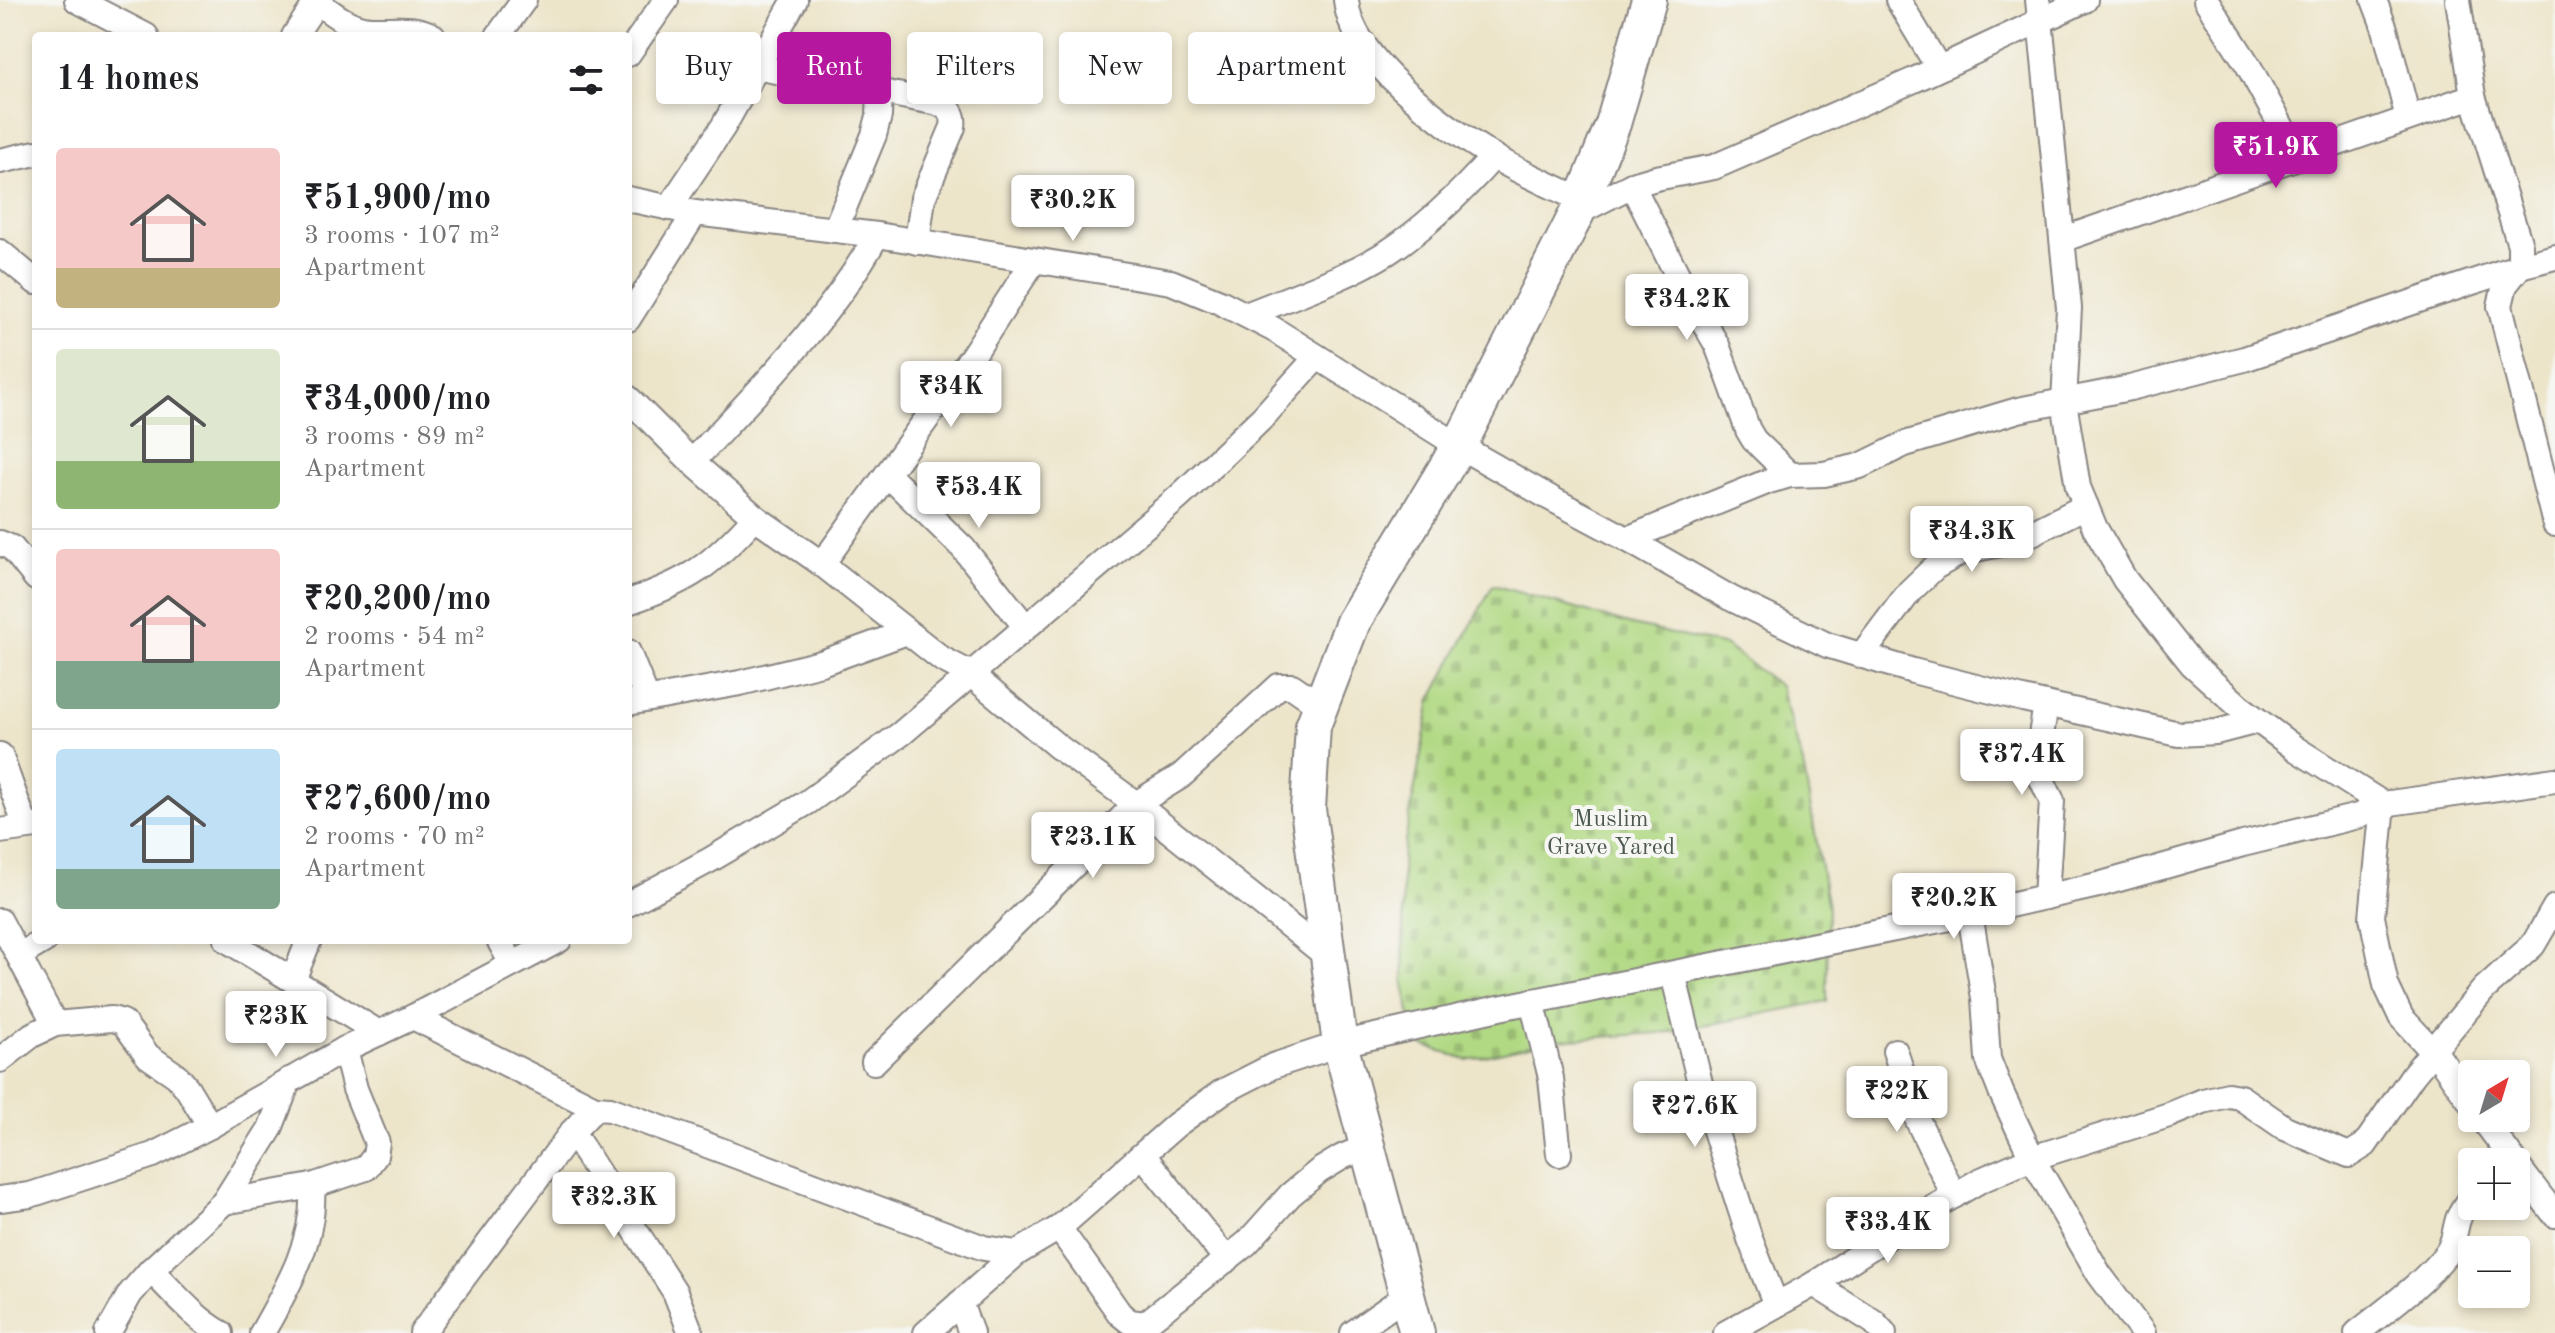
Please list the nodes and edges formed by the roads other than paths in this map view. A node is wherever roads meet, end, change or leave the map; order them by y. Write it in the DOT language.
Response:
graph roads {
  1 [pos="77,0"];
  2 [pos="524,0"];
  3 [pos="795,0"];
  4 [pos="1346,0"];
  5 [pos="1649,0"];
  6 [pos="1898,0"];
  7 [pos="2085,0"];
  8 [pos="2206,0"];
  9 [pos="2374,0"];
  10 [pos="2458,0"];
  11 [pos="318,1"];
  12 [pos="656,4"];
  13 [pos="111,8"];
  14 [pos="2039,12"];
  15 [pos="141,32"];
  16 [pos="297,32"];
  17 [pos="425,32"];
  18 [pos="501,32"];
  19 [pos="632,47"];
  20 [pos="761,57"];
  21 [pos="1938,67"];
  22 [pos="891,93"];
  23 [pos="2473,96"];
  24 [pos="735,104"];
  25 [pos="879,104"];
  26 [pos="2408,118"];
  27 [pos="32,154"];
  28 [pos="1494,156"];
  29 [pos="2298,157"];
  30 [pos="0,161"];
  31 [pos="1632,185"];
  32 [pos="632,200"];
  33 [pos="1580,207"];
  34 [pos="669,208"];
  35 [pos="695,213"];
  36 [pos="835,230"];
  37 [pos="877,235"];
  38 [pos="2064,239"];
  39 [pos="917,242"];
  40 [pos="0,252"];
  41 [pos="2555,257"];
  42 [pos="1033,262"];
  43 [pos="2520,266"];
  44 [pos="32,279"];
  45 [pos="632,313"];
  46 [pos="1246,315"];
  47 [pos="1317,357"];
  48 [pos="2065,401"];
  49 [pos="632,402"];
  50 [pos="1459,446"];
  51 [pos="692,462"];
  52 [pos="888,475"];
  53 [pos="1790,475"];
  54 [pos="2086,506"];
  55 [pos="755,517"];
  56 [pos="2555,524"];
  57 [pos="1627,539"];
  58 [pos="0,543"];
  59 [pos="822,564"];
  60 [pos="32,573"];
  61 [pos="632,600"];
  62 [pos="1025,626"];
  63 [pos="907,632"];
  64 [pos="1861,656"];
  65 [pos="969,673"];
  66 [pos="632,674"];
  67 [pos="637,701"];
  68 [pos="2046,704"];
  69 [pos="1321,706"];
  70 [pos="2258,721"];
  71 [pos="0,755"];
  72 [pos="2555,780"];
  73 [pos="1136,804"];
  74 [pos="2383,804"];
  75 [pos="31,827"];
  76 [pos="0,831"];
  77 [pos="2046,897"];
  78 [pos="632,902"];
  79 [pos="2555,907"];
  80 [pos="1970,914"];
  81 [pos="0,921"];
  82 [pos="38,944"];
  83 [pos="234,944"];
  84 [pos="307,944"];
  85 [pos="501,944"];
  86 [pos="551,944"];
  87 [pos="20,955"];
  88 [pos="1327,956"];
  89 [pos="512,964"];
  90 [pos="1673,974"];
  91 [pos="293,980"];
  92 [pos="1532,1001"];
  93 [pos="413,1017"];
  94 [pos="55,1024"];
  95 [pos="379,1033"];
  96 [pos="1340,1044"];
  97 [pos="345,1049"];
  98 [pos="1895,1051"];
  99 [pos="2432,1052"];
  100 [pos="0,1060"];
  101 [pos="874,1062"];
  102 [pos="289,1080"];
  103 [pos="2458,1084"];
  104 [pos="595,1108"];
  105 [pos="210,1126"];
  106 [pos="572,1132"];
  107 [pos="1366,1147"];
  108 [pos="1559,1154"];
  109 [pos="1143,1155"];
  110 [pos="2032,1158"];
  111 [pos="2530,1183"];
  112 [pos="312,1186"];
  113 [pos="1954,1196"];
  114 [pos="0,1199"];
  115 [pos="224,1202"];
  116 [pos="2555,1215"];
  117 [pos="2458,1220"];
  118 [pos="1059,1228"];
  119 [pos="1017,1253"];
  120 [pos="1227,1260"];
  121 [pos="151,1270"];
  122 [pos="1814,1284"];
  123 [pos="1407,1295"];
  124 [pos="960,1303"];
  125 [pos="1776,1305"];
  126 [pos="108,1333"];
  127 [pos="221,1333"];
  128 [pos="262,1333"];
  129 [pos="422,1333"];
  130 [pos="691,1333"];
  131 [pos="926,1333"];
  132 [pos="971,1333"];
  133 [pos="1353,1333"];
  134 [pos="1417,1333"];
  135 [pos="1726,1333"];
  136 [pos="1884,1333"];
  137 [pos="2143,1333"];
  138 [pos="2357,1333"];
  1 -- 13 [label="street"];
  2 -- 18 [label="street"];
  3 -- 20 [label="street"];
  4 -- 28 [label="street"];
  5 -- 33 [label="main road"];
  6 -- 21 [label="street"];
  7 -- 14 [label="street"];
  8 -- 29 [label="street"];
  9 -- 26 [label="street"];
  10 -- 23 [label="street"];
  11 -- 16 [label="street"];
  11 -- 17 [label="street"];
  12 -- 19 [label="street"];
  13 -- 15 [label="street"];
  14 -- 21 [label="street"];
  14 -- 38 [label="street"];
  21 -- 31 [label="street"];
  22 -- 39 [label="street"];
  23 -- 26 [label="street"];
  23 -- 43 [label="street"];
  24 -- 34 [label="street"];
  25 -- 36 [label="street"];
  26 -- 29 [label="street"];
  27 -- 30 [label="street"];
  28 -- 33 [label="street"];
  28 -- 46 [label="street"];
  29 -- 38 [label="street"];
  31 -- 33 [label="street"];
  31 -- 53 [label="street"];
  32 -- 34 [label="street"];
  33 -- 50 [label="main road"];
  34 -- 35 [label="street"];
  35 -- 36 [label="street"];
  35 -- 45 [label="street"];
  36 -- 37 [label="street"];
  37 -- 39 [label="street"];
  37 -- 51 [label="street"];
  38 -- 48 [label="street"];
  39 -- 42 [label="street"];
  40 -- 44 [label="street"];
  41 -- 43 [label="street"];
  42 -- 46 [label="street"];
  42 -- 52 [label="street"];
  43 -- 48 [label="street"];
  43 -- 56 [label="street"];
  46 -- 47 [label="street"];
  47 -- 50 [label="street"];
  47 -- 62 [label="street"];
  48 -- 53 [label="street"];
  48 -- 54 [label="street"];
  49 -- 51 [label="street"];
  50 -- 57 [label="street"];
  50 -- 69 [label="main road"];
  51 -- 55 [label="street"];
  52 -- 59 [label="street"];
  52 -- 62 [label="street"];
  53 -- 57 [label="street"];
  54 -- 64 [label="street"];
  54 -- 70 [label="street"];
  55 -- 59 [label="street"];
  55 -- 61 [label="street"];
  57 -- 64 [label="street"];
  58 -- 60 [label="street"];
  59 -- 63 [label="street"];
  62 -- 65 [label="street"];
  63 -- 65 [label="street"];
  63 -- 67 [label="street"];
  64 -- 68 [label="street"];
  65 -- 73 [label="street"];
  65 -- 78 [label="street"];
  66 -- 67 [label="street"];
  68 -- 70 [label="street"];
  68 -- 77 [label="street"];
  69 -- 73 [label="street"];
  69 -- 88 [label="main road"];
  70 -- 74 [label="street"];
  71 -- 75 [label="street"];
  72 -- 74 [label="street"];
  73 -- 88 [label="street"];
  73 -- 101 [label="street"];
  74 -- 77 [label="street"];
  74 -- 99 [label="street"];
  75 -- 76 [label="street"];
  77 -- 80 [label="street"];
  79 -- 99 [label="street"];
  80 -- 90 [label="street"];
  80 -- 110 [label="street"];
  81 -- 87 [label="street"];
  82 -- 87 [label="street"];
  83 -- 91 [label="street"];
  84 -- 91 [label="street"];
  85 -- 89 [label="street"];
  86 -- 89 [label="street"];
  87 -- 94 [label="street"];
  88 -- 96 [label="main road"];
  89 -- 93 [label="street"];
  90 -- 92 [label="street"];
  90 -- 125 [label="street"];
  91 -- 95 [label="street"];
  92 -- 96 [label="street"];
  92 -- 108 [label="street"];
  93 -- 95 [label="street"];
  93 -- 104 [label="street"];
  94 -- 100 [label="street"];
  94 -- 105 [label="street"];
  95 -- 97 [label="street"];
  96 -- 107 [label="main road"];
  96 -- 109 [label="street"];
  97 -- 102 [label="street"];
  97 -- 112 [label="street"];
  98 -- 113 [label="street"];
  99 -- 103 [label="street"];
  99 -- 110 [label="street"];
  102 -- 105 [label="street"];
  102 -- 115 [label="street"];
  104 -- 106 [label="street"];
  104 -- 119 [label="street"];
  105 -- 114 [label="street"];
  106 -- 129 [label="street"];
  106 -- 130 [label="street"];
  107 -- 120 [label="street"];
  107 -- 123 [label="main road"];
  109 -- 118 [label="street"];
  109 -- 120 [label="street"];
  110 -- 113 [label="street"];
  110 -- 137 [label="street"];
  111 -- 116 [label="street"];
  112 -- 115 [label="street"];
  112 -- 128 [label="street"];
  113 -- 122 [label="street"];
  115 -- 121 [label="street"];
  117 -- 138 [label="street"];
  118 -- 119 [label="street"];
  118 -- 120 [label="street"];
  119 -- 124 [label="street"];
  121 -- 126 [label="street"];
  121 -- 127 [label="street"];
  122 -- 125 [label="street"];
  122 -- 136 [label="street"];
  123 -- 133 [label="street"];
  123 -- 134 [label="main road"];
  124 -- 131 [label="street"];
  124 -- 132 [label="street"];
  125 -- 135 [label="street"];
}
